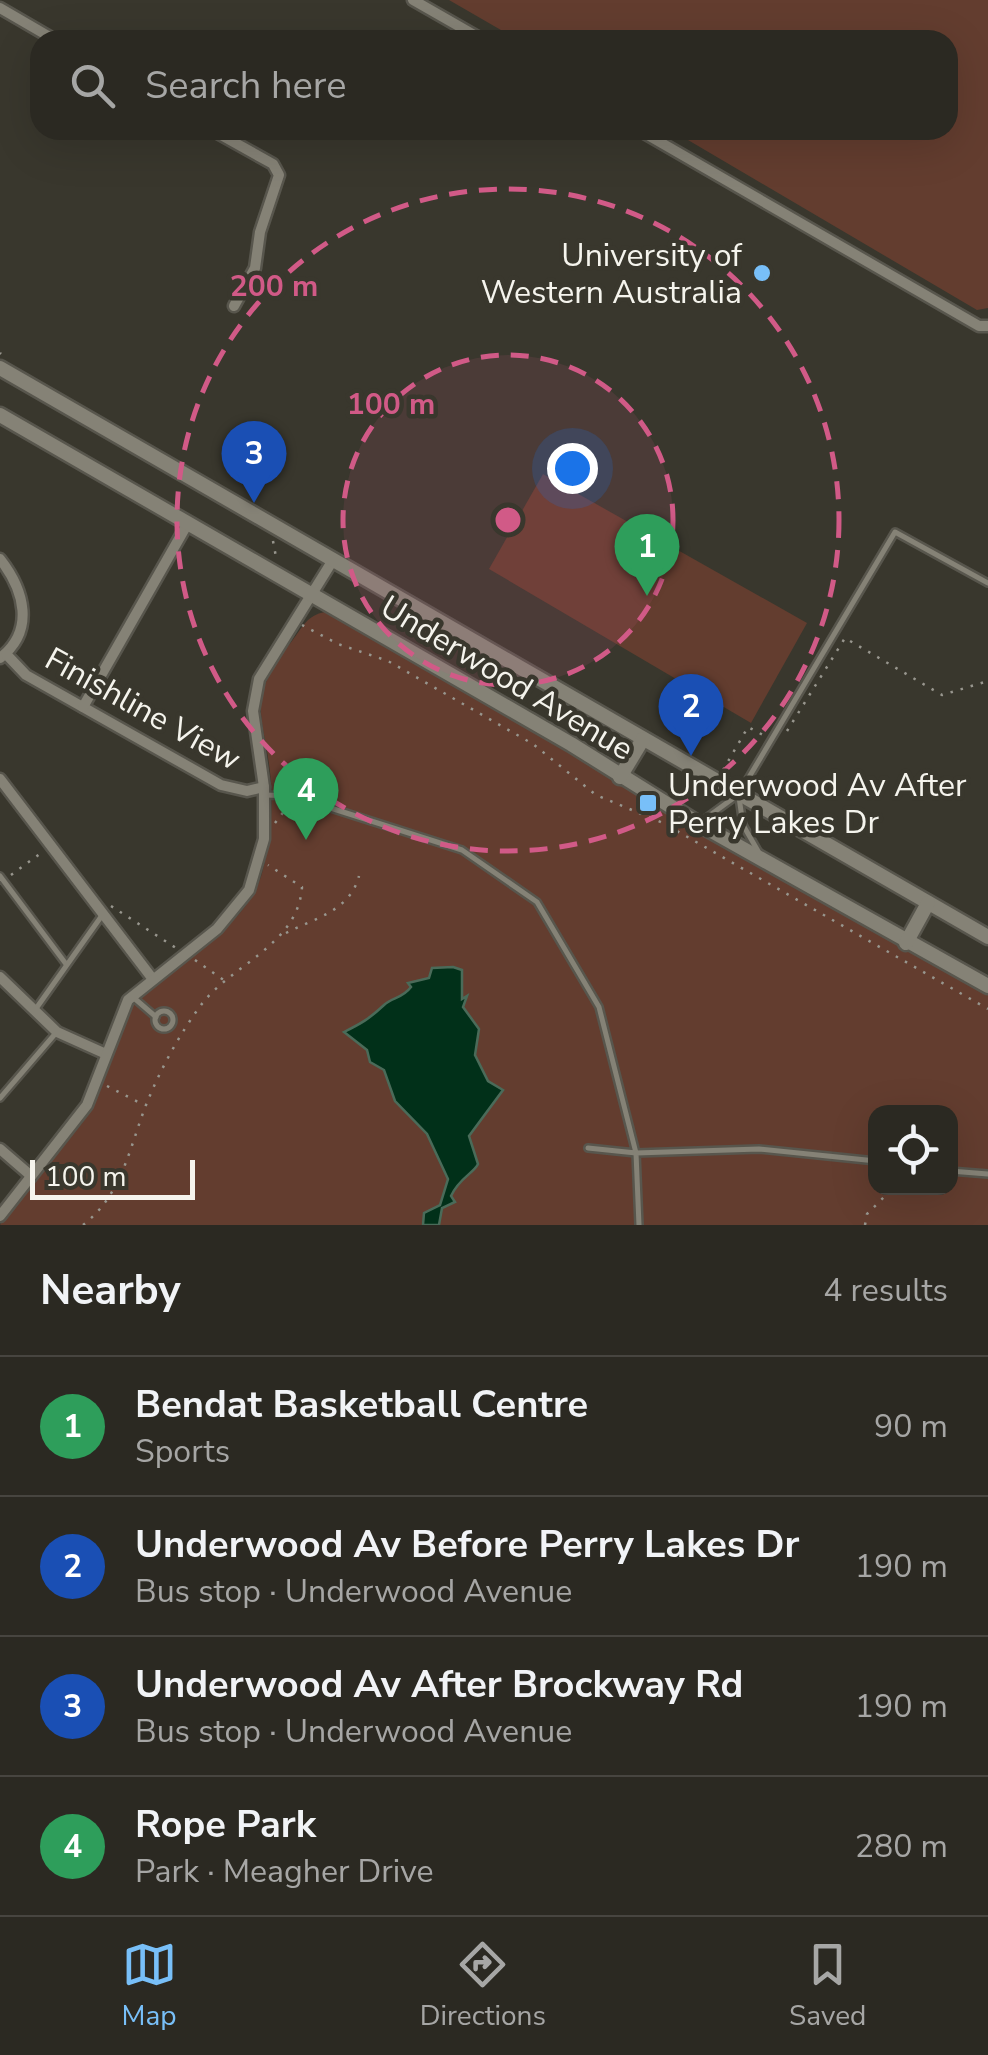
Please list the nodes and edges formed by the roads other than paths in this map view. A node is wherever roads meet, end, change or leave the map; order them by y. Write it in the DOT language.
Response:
graph roads {
  1 [pos="414,0"];
  2 [pos="0,8"];
  3 [pos="38,30"];
  4 [pos="466,30"];
  5 [pos="230,140"];
  6 [pos="656,140"];
  7 [pos="234,306"];
  8 [pos="988,326"];
  9 [pos="0,368"];
  10 [pos="0,414"];
  11 [pos="188,522"];
  12 [pos="333,560"];
  13 [pos="2,565"];
  14 [pos="988,584"];
  15 [pos="313,595"];
  16 [pos="3,656"];
  17 [pos="83,707"];
  18 [pos="643,738"];
  19 [pos="620,777"];
  20 [pos="0,779"];
  21 [pos="264,791"];
  22 [pos="740,794"];
  23 [pos="699,824"];
  24 [pos="765,861"];
  25 [pos="2,879"];
  26 [pos="928,903"];
  27 [pos="104,908"];
  28 [pos="988,937"];
  29 [pos="906,942"];
  30 [pos="66,964"];
  31 [pos="0,976"];
  32 [pos="152,978"];
  33 [pos="988,986"];
  34 [pos="132,996"];
  35 [pos="34,1013"];
  36 [pos="156,1017"];
  37 [pos="57,1032"];
  38 [pos="106,1054"];
  39 [pos="0,1098"];
  40 [pos="588,1148"];
  41 [pos="0,1150"];
  42 [pos="636,1153"];
  43 [pos="868,1160"];
  44 [pos="958,1172"];
  45 [pos="29,1174"];
  46 [pos="988,1174"];
  47 [pos="0,1216"];
  48 [pos="639,1225"];
  1 -- 4 [label="street"];
  2 -- 3 [label="street"];
  5 -- 7 [label="street"];
  6 -- 8 [label="street"];
  9 -- 12 [label="main road, Underwood Avenue"];
  10 -- 11 [label="main road, Underwood Avenue"];
  11 -- 15 [label="main road, Underwood Avenue"];
  11 -- 17 [label="street"];
  12 -- 15 [label="street"];
  12 -- 18 [label="main road, Underwood Avenue"];
  13 -- 16 [label="street"];
  14 -- 22 [label="lane"];
  15 -- 19 [label="main road, Underwood Avenue"];
  15 -- 21 [label="street"];
  16 -- 17 [label="street, Finishline View"];
  17 -- 21 [label="street, Finishline View"];
  18 -- 19 [label="main road"];
  18 -- 22 [label="main road, Underwood Avenue"];
  19 -- 23 [label="main road, Underwood Avenue"];
  20 -- 27 [label="street"];
  21 -- 32 [label="street"];
  21 -- 42 [label="lane"];
  22 -- 23 [label="lane"];
  22 -- 24 [label="lane"];
  22 -- 26 [label="main road, Underwood Avenue"];
  23 -- 24 [label="main road, Underwood Avenue"];
  24 -- 29 [label="main road, Underwood Avenue"];
  25 -- 30 [label="lane"];
  26 -- 28 [label="main road, Underwood Avenue"];
  26 -- 29 [label="main road"];
  27 -- 30 [label="lane"];
  27 -- 32 [label="street"];
  29 -- 33 [label="main road, Underwood Avenue"];
  30 -- 35 [label="lane"];
  31 -- 35 [label="street"];
  32 -- 34 [label="street"];
  34 -- 36 [label="lane"];
  34 -- 38 [label="street"];
  35 -- 37 [label="street"];
  37 -- 38 [label="street"];
  37 -- 39 [label="lane"];
  38 -- 45 [label="street"];
  40 -- 42 [label="lane"];
  41 -- 45 [label="street"];
  42 -- 43 [label="lane"];
  42 -- 48 [label="lane"];
  44 -- 46 [label="lane"];
  45 -- 47 [label="street"];
}
